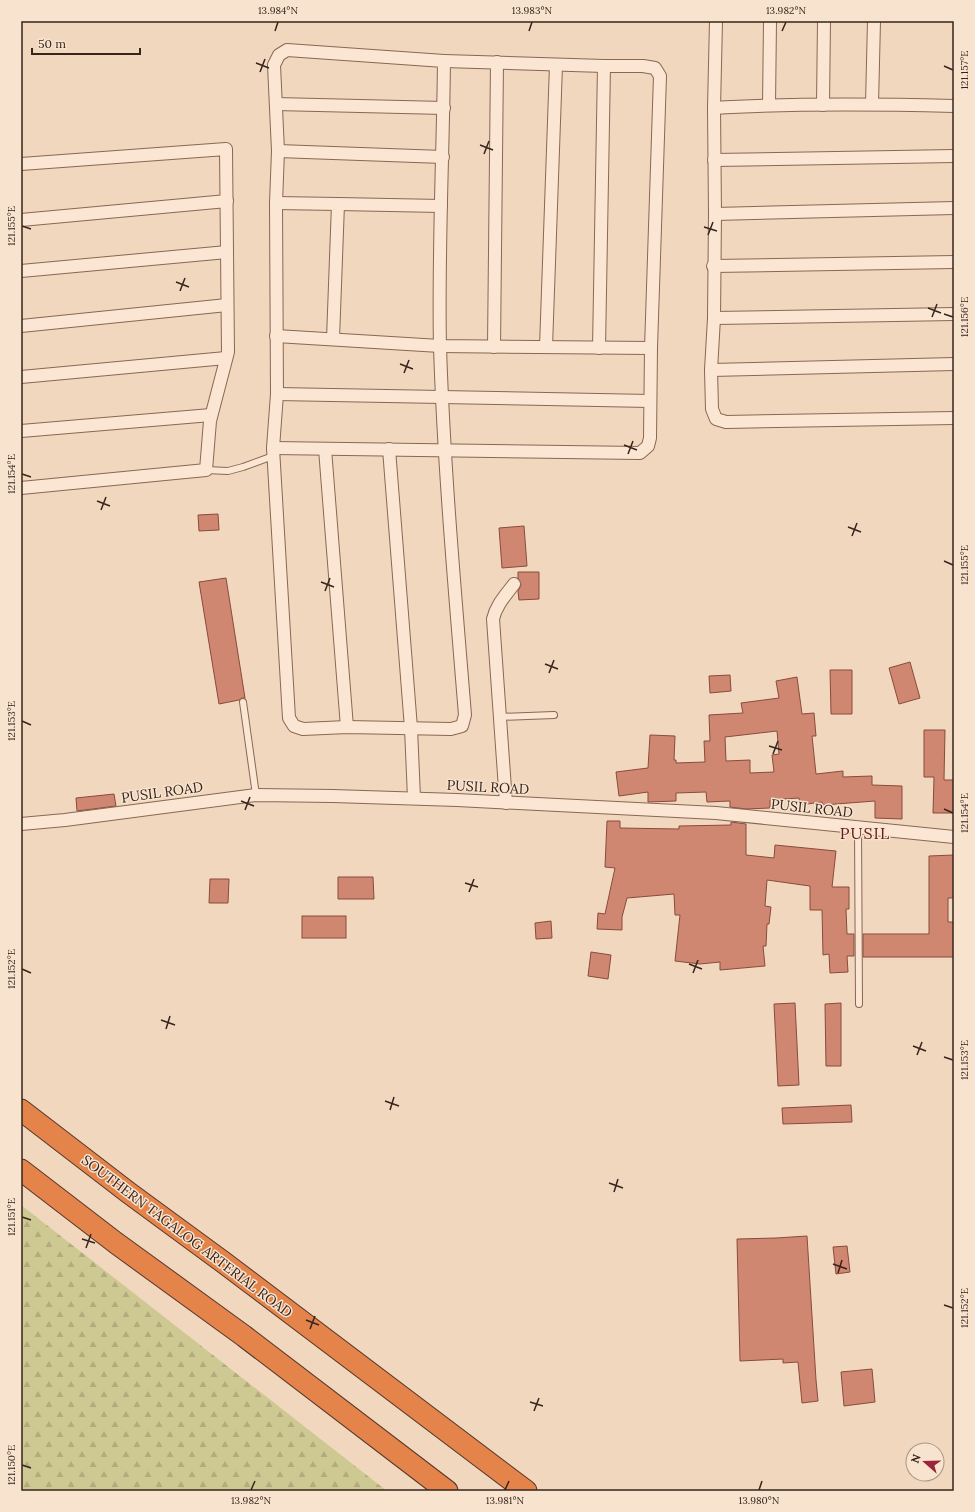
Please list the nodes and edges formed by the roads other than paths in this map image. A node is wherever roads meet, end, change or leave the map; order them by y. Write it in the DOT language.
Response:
graph roads {
  1 [pos="716,21"];
  2 [pos="770,21"];
  3 [pos="824,21"];
  4 [pos="874,21"];
  5 [pos="444,61"];
  6 [pos="497,62"];
  7 [pos="556,64"];
  8 [pos="604,66"];
  9 [pos="276,104"];
  10 [pos="872,104"];
  11 [pos="769,105"];
  12 [pos="823,105"];
  13 [pos="954,106"];
  14 [pos="444,108"];
  15 [pos="714,108"];
  16 [pos="278,151"];
  17 [pos="954,156"];
  18 [pos="443,157"];
  19 [pos="714,160"];
  20 [pos="21,164"];
  21 [pos="227,201"];
  22 [pos="276,203"];
  23 [pos="338,204"];
  24 [pos="441,206"];
  25 [pos="954,208"];
  26 [pos="715,214"];
  27 [pos="21,220"];
  28 [pos="227,252"];
  29 [pos="954,262"];
  30 [pos="713,266"];
  31 [pos="21,271"];
  32 [pos="227,305"];
  33 [pos="954,314"];
  34 [pos="714,318"];
  35 [pos="21,326"];
  36 [pos="276,336"];
  37 [pos="333,339"];
  38 [pos="440,346"];
  39 [pos="494,347"];
  40 [pos="546,347"];
  41 [pos="599,348"];
  42 [pos="651,348"];
  43 [pos="226,358"];
  44 [pos="954,364"];
  45 [pos="711,370"];
  46 [pos="21,377"];
  47 [pos="277,394"];
  48 [pos="443,397"];
  49 [pos="650,401"];
  50 [pos="211,415"];
  51 [pos="954,418"];
  52 [pos="21,431"];
  53 [pos="325,449"];
  54 [pos="389,449"];
  55 [pos="444,450"];
  56 [pos="273,452"];
  57 [pos="206,470"];
  58 [pos="21,488"];
  59 [pos="514,584"];
  60 [pos="243,702"];
  61 [pos="554,715"];
  62 [pos="499,717"];
  63 [pos="347,727"];
  64 [pos="411,728"];
  65 [pos="256,795"];
  66 [pos="414,798"];
  67 [pos="506,803"];
  68 [pos="21,824"];
  69 [pos="858,828"];
  70 [pos="954,837"];
  71 [pos="859,1004"];
  72 [pos="21,1110"];
  73 [pos="21,1170"];
  74 [pos="447,1491"];
  75 [pos="526,1491"];
  1 -- 15 [label="street"];
  2 -- 11 [label="street"];
  3 -- 12 [label="street"];
  4 -- 10 [label="street"];
  5 -- 6 [label="street"];
  5 -- 9 [label="street"];
  5 -- 14 [label="street"];
  6 -- 7 [label="street"];
  6 -- 39 [label="street"];
  7 -- 8 [label="street"];
  7 -- 40 [label="street"];
  8 -- 41 [label="street"];
  8 -- 42 [label="street"];
  9 -- 14 [label="street"];
  9 -- 16 [label="street"];
  10 -- 12 [label="street"];
  10 -- 13 [label="street"];
  11 -- 12 [label="street"];
  11 -- 15 [label="street"];
  14 -- 18 [label="street"];
  15 -- 19 [label="street"];
  16 -- 18 [label="street"];
  16 -- 22 [label="street"];
  17 -- 19 [label="street"];
  18 -- 24 [label="street"];
  19 -- 26 [label="street"];
  20 -- 21 [label="street"];
  21 -- 27 [label="street"];
  21 -- 28 [label="street"];
  22 -- 23 [label="street"];
  22 -- 36 [label="street"];
  23 -- 24 [label="street"];
  23 -- 37 [label="street"];
  24 -- 38 [label="street"];
  25 -- 26 [label="street"];
  26 -- 30 [label="street"];
  28 -- 31 [label="street"];
  28 -- 32 [label="street"];
  29 -- 30 [label="street"];
  30 -- 34 [label="street"];
  32 -- 35 [label="street"];
  32 -- 43 [label="street"];
  33 -- 34 [label="street"];
  34 -- 45 [label="street"];
  36 -- 37 [label="street"];
  36 -- 47 [label="street"];
  37 -- 38 [label="street"];
  38 -- 39 [label="street"];
  38 -- 48 [label="street"];
  39 -- 40 [label="street"];
  40 -- 41 [label="street"];
  41 -- 42 [label="street"];
  42 -- 49 [label="street"];
  43 -- 46 [label="street"];
  43 -- 50 [label="street"];
  44 -- 45 [label="street"];
  45 -- 51 [label="street"];
  47 -- 48 [label="street"];
  47 -- 56 [label="street"];
  48 -- 49 [label="street"];
  48 -- 55 [label="street"];
  49 -- 55 [label="street"];
  50 -- 52 [label="street"];
  50 -- 57 [label="street"];
  53 -- 54 [label="street"];
  53 -- 56 [label="street"];
  53 -- 63 [label="street"];
  54 -- 55 [label="street"];
  54 -- 64 [label="street"];
  55 -- 64 [label="street"];
  56 -- 57 [label="lane"];
  56 -- 63 [label="street"];
  57 -- 58 [label="street"];
  59 -- 62 [label="street"];
  60 -- 65 [label="lane"];
  61 -- 62 [label="lane"];
  62 -- 67 [label="street"];
  63 -- 64 [label="street"];
  64 -- 66 [label="street"];
  65 -- 66 [label="street, PUSIL ROAD"];
  65 -- 68 [label="street, PUSIL ROAD"];
  66 -- 67 [label="street, PUSIL ROAD"];
  67 -- 69 [label="street, PUSIL ROAD"];
  69 -- 70 [label="street, PUSIL ROAD"];
  69 -- 71 [label="lane"];
  72 -- 75 [label="highway, SOUTHERN TAGALOG ARTERIAL ROAD"];
  73 -- 74 [label="highway"];
}
